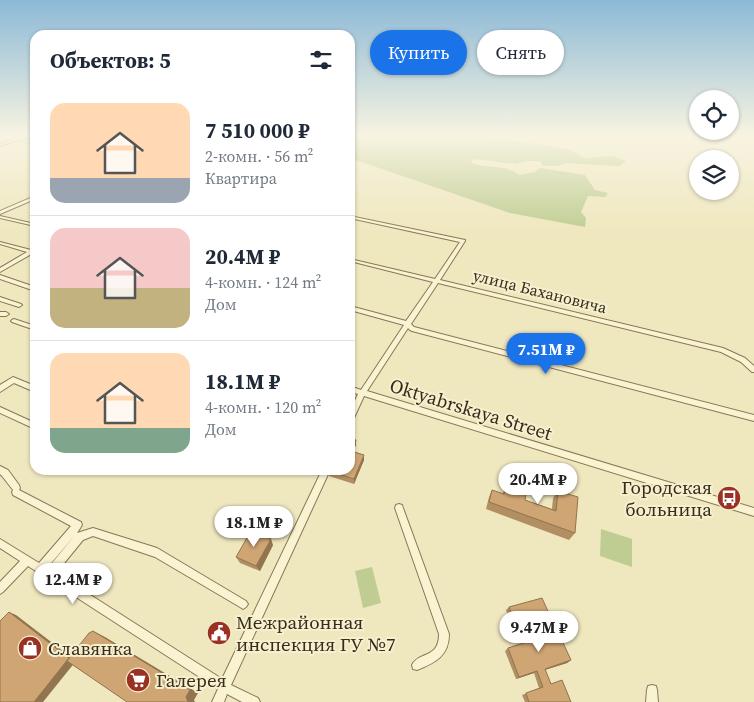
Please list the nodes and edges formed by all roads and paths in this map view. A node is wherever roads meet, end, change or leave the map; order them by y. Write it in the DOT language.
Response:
graph roads {
  1 [pos="30,199"];
  2 [pos="0,213"];
  3 [pos="0,217"];
  4 [pos="355,218"];
  5 [pos="30,224"];
  6 [pos="0,243"];
  7 [pos="30,250"];
  8 [pos="30,253"];
  9 [pos="355,261"];
  10 [pos="0,270"];
  11 [pos="0,277"];
  12 [pos="436,280"];
  13 [pos="30,287"];
  14 [pos="0,299"];
  15 [pos="19,305"];
  16 [pos="355,309"];
  17 [pos="20,322"];
  18 [pos="408,324"];
  19 [pos="30,326"];
  20 [pos="754,370"];
  21 [pos="30,387"];
  22 [pos="0,389"];
  23 [pos="355,391"];
  24 [pos="362,393"];
  25 [pos="355,408"];
  26 [pos="0,410"];
  27 [pos="752,418"];
  28 [pos="30,424"];
  29 [pos="0,470"];
  30 [pos="324,475"];
  31 [pos="399,508"];
  32 [pos="754,512"];
  33 [pos="0,543"];
  34 [pos="27,560"];
  35 [pos="44,572"];
  36 [pos="0,589"];
  37 [pos="243,604"];
  38 [pos="417,665"];
  39 [pos="224,687"];
  40 [pos="652,690"];
  41 [pos="218,702"];
  42 [pos="254,702"];
  43 [pos="652,702"];
  1 -- 2 [label="street"];
  3 -- 5 [label="street"];
  4 -- 12 [label="street"];
  6 -- 7 [label="street"];
  8 -- 10 [label="street"];
  9 -- 12 [label="street, улица Бахановича"];
  11 -- 13 [label="street"];
  12 -- 18 [label="street"];
  12 -- 20 [label="street, улица Бахановича"];
  14 -- 15 [label="street"];
  16 -- 18 [label="street"];
  17 -- 19 [label="street"];
  18 -- 24 [label="street"];
  18 -- 27 [label="street"];
  21 -- 22 [label="street"];
  23 -- 24 [label="street, Oktyabrskaya Street"];
  24 -- 25 [label="street"];
  24 -- 32 [label="street, Oktyabrskaya Street"];
  26 -- 28 [label="street"];
  29 -- 35 [label="street"];
  30 -- 39 [label="street"];
  31 -- 38 [label="street"];
  33 -- 34 [label="street"];
  34 -- 35 [label="street"];
  34 -- 36 [label="street"];
  35 -- 37 [label="street"];
  35 -- 39 [label="street"];
  39 -- 41 [label="street"];
  39 -- 42 [label="street"];
  40 -- 43 [label="street"];
}
